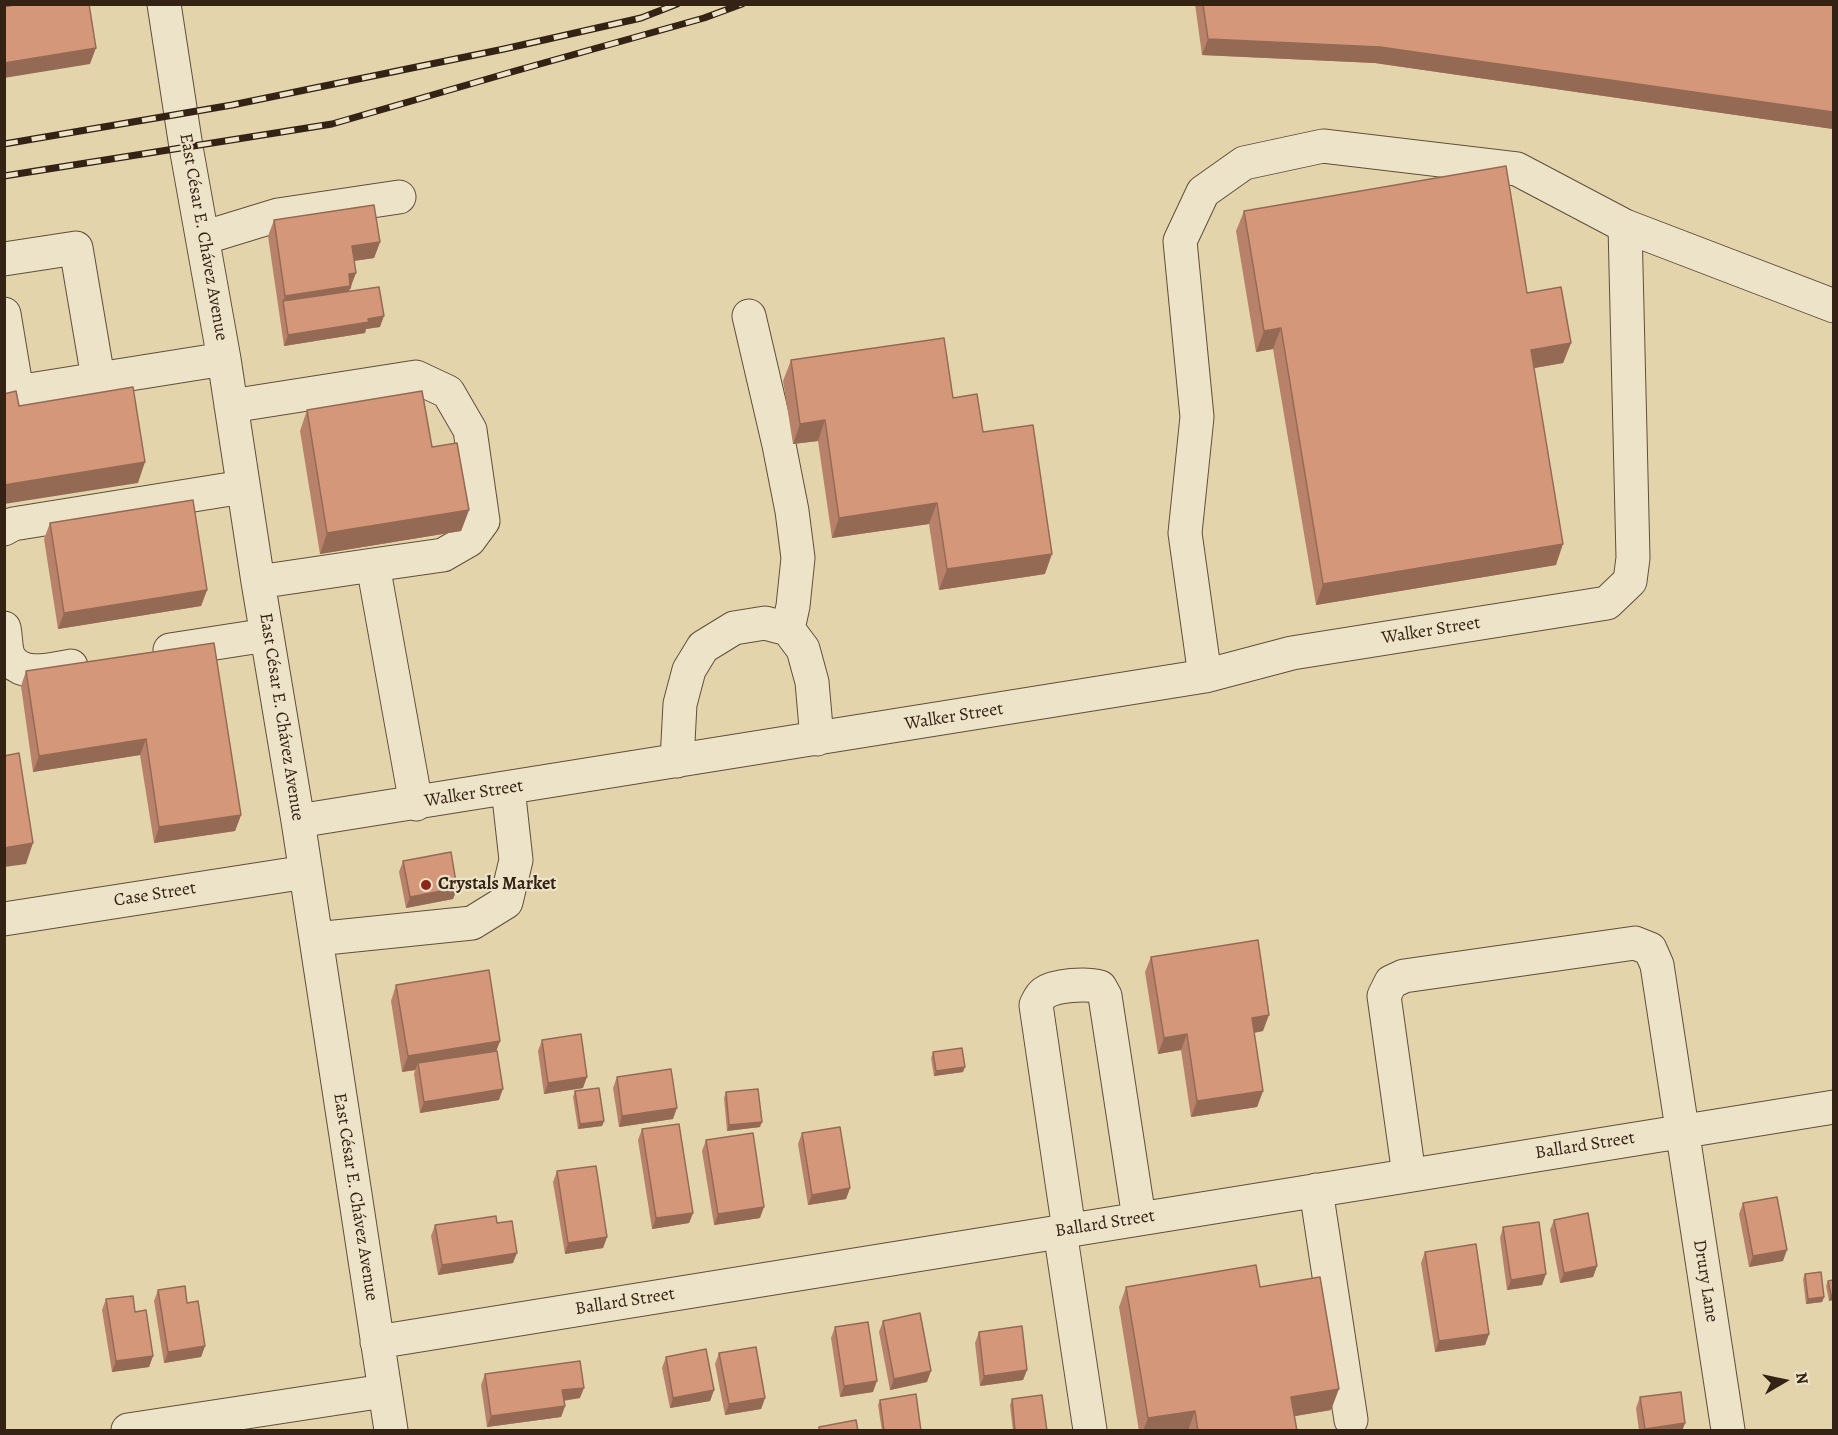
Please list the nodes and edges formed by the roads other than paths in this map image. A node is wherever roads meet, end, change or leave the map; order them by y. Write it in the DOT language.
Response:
graph roads {
  1 [pos="164,4"];
  2 [pos="399,196"];
  3 [pos="1625,226"];
  4 [pos="203,238"];
  5 [pos="4,259"];
  6 [pos="1833,306"];
  7 [pos="4,314"];
  8 [pos="748,316"];
  9 [pos="224,358"];
  10 [pos="98,378"];
  11 [pos="231,406"];
  12 [pos="243,487"];
  13 [pos="4,529"];
  14 [pos="373,565"];
  15 [pos="258,582"];
  16 [pos="4,628"];
  17 [pos="788,628"];
  18 [pos="267,635"];
  19 [pos="147,654"];
  20 [pos="101,661"];
  21 [pos="1205,676"];
  22 [pos="817,739"];
  23 [pos="677,761"];
  24 [pos="508,788"];
  25 [pos="416,804"];
  26 [pos="298,821"];
  27 [pos="306,872"];
  28 [pos="4,919"];
  29 [pos="316,939"];
  30 [pos="1833,1107"];
  31 [pos="1682,1131"];
  32 [pos="1408,1175"];
  33 [pos="1316,1190"];
  34 [pos="1139,1218"];
  35 [pos="1064,1231"];
  36 [pos="376,1342"];
  37 [pos="384,1391"];
  38 [pos="309,1417"];
  39 [pos="1351,1420"];
  40 [pos="214,1424"];
  41 [pos="128,1431"];
  42 [pos="391,1431"];
  43 [pos="1090,1431"];
  44 [pos="1728,1431"];
  1 -- 4 [label="street, East César E. Chávez Avenue"];
  2 -- 4 [label="street"];
  3 -- 6 [label="street"];
  3 -- 21 [label="street, Walker Street"];
  3 -- 21 [label="street"];
  4 -- 9 [label="street, East César E. Chávez Avenue"];
  5 -- 10 [label="street"];
  7 -- 10 [label="street"];
  8 -- 17 [label="street"];
  9 -- 10 [label="street"];
  9 -- 11 [label="street, East César E. Chávez Avenue"];
  11 -- 12 [label="street, East César E. Chávez Avenue"];
  11 -- 14 [label="street"];
  12 -- 13 [label="street"];
  12 -- 15 [label="street, East César E. Chávez Avenue"];
  14 -- 15 [label="street"];
  14 -- 25 [label="street"];
  15 -- 18 [label="street, East César E. Chávez Avenue"];
  16 -- 20 [label="street"];
  17 -- 22 [label="street"];
  17 -- 23 [label="street"];
  18 -- 19 [label="street"];
  18 -- 26 [label="street, East César E. Chávez Avenue"];
  21 -- 22 [label="street, Walker Street"];
  22 -- 23 [label="street, Walker Street"];
  23 -- 24 [label="street, Walker Street"];
  24 -- 25 [label="street, Walker Street"];
  24 -- 29 [label="street"];
  25 -- 26 [label="street, Walker Street"];
  26 -- 27 [label="street, East César E. Chávez Avenue"];
  27 -- 28 [label="street, Case Street"];
  27 -- 29 [label="street, East César E. Chávez Avenue"];
  29 -- 36 [label="street, East César E. Chávez Avenue"];
  30 -- 31 [label="street, Ballard Street"];
  31 -- 32 [label="street, Ballard Street"];
  31 -- 32 [label="street, Drury Lane"];
  31 -- 44 [label="street, Drury Lane"];
  32 -- 33 [label="street, Ballard Street"];
  33 -- 34 [label="street, Ballard Street"];
  33 -- 39 [label="street"];
  34 -- 35 [label="street, Ballard Street"];
  34 -- 35 [label="street"];
  35 -- 36 [label="street, Ballard Street"];
  35 -- 43 [label="street"];
  36 -- 37 [label="street, East César E. Chávez Avenue"];
  37 -- 38 [label="street"];
  37 -- 42 [label="street, East César E. Chávez Avenue"];
  38 -- 40 [label="street"];
  40 -- 41 [label="street"];
}
